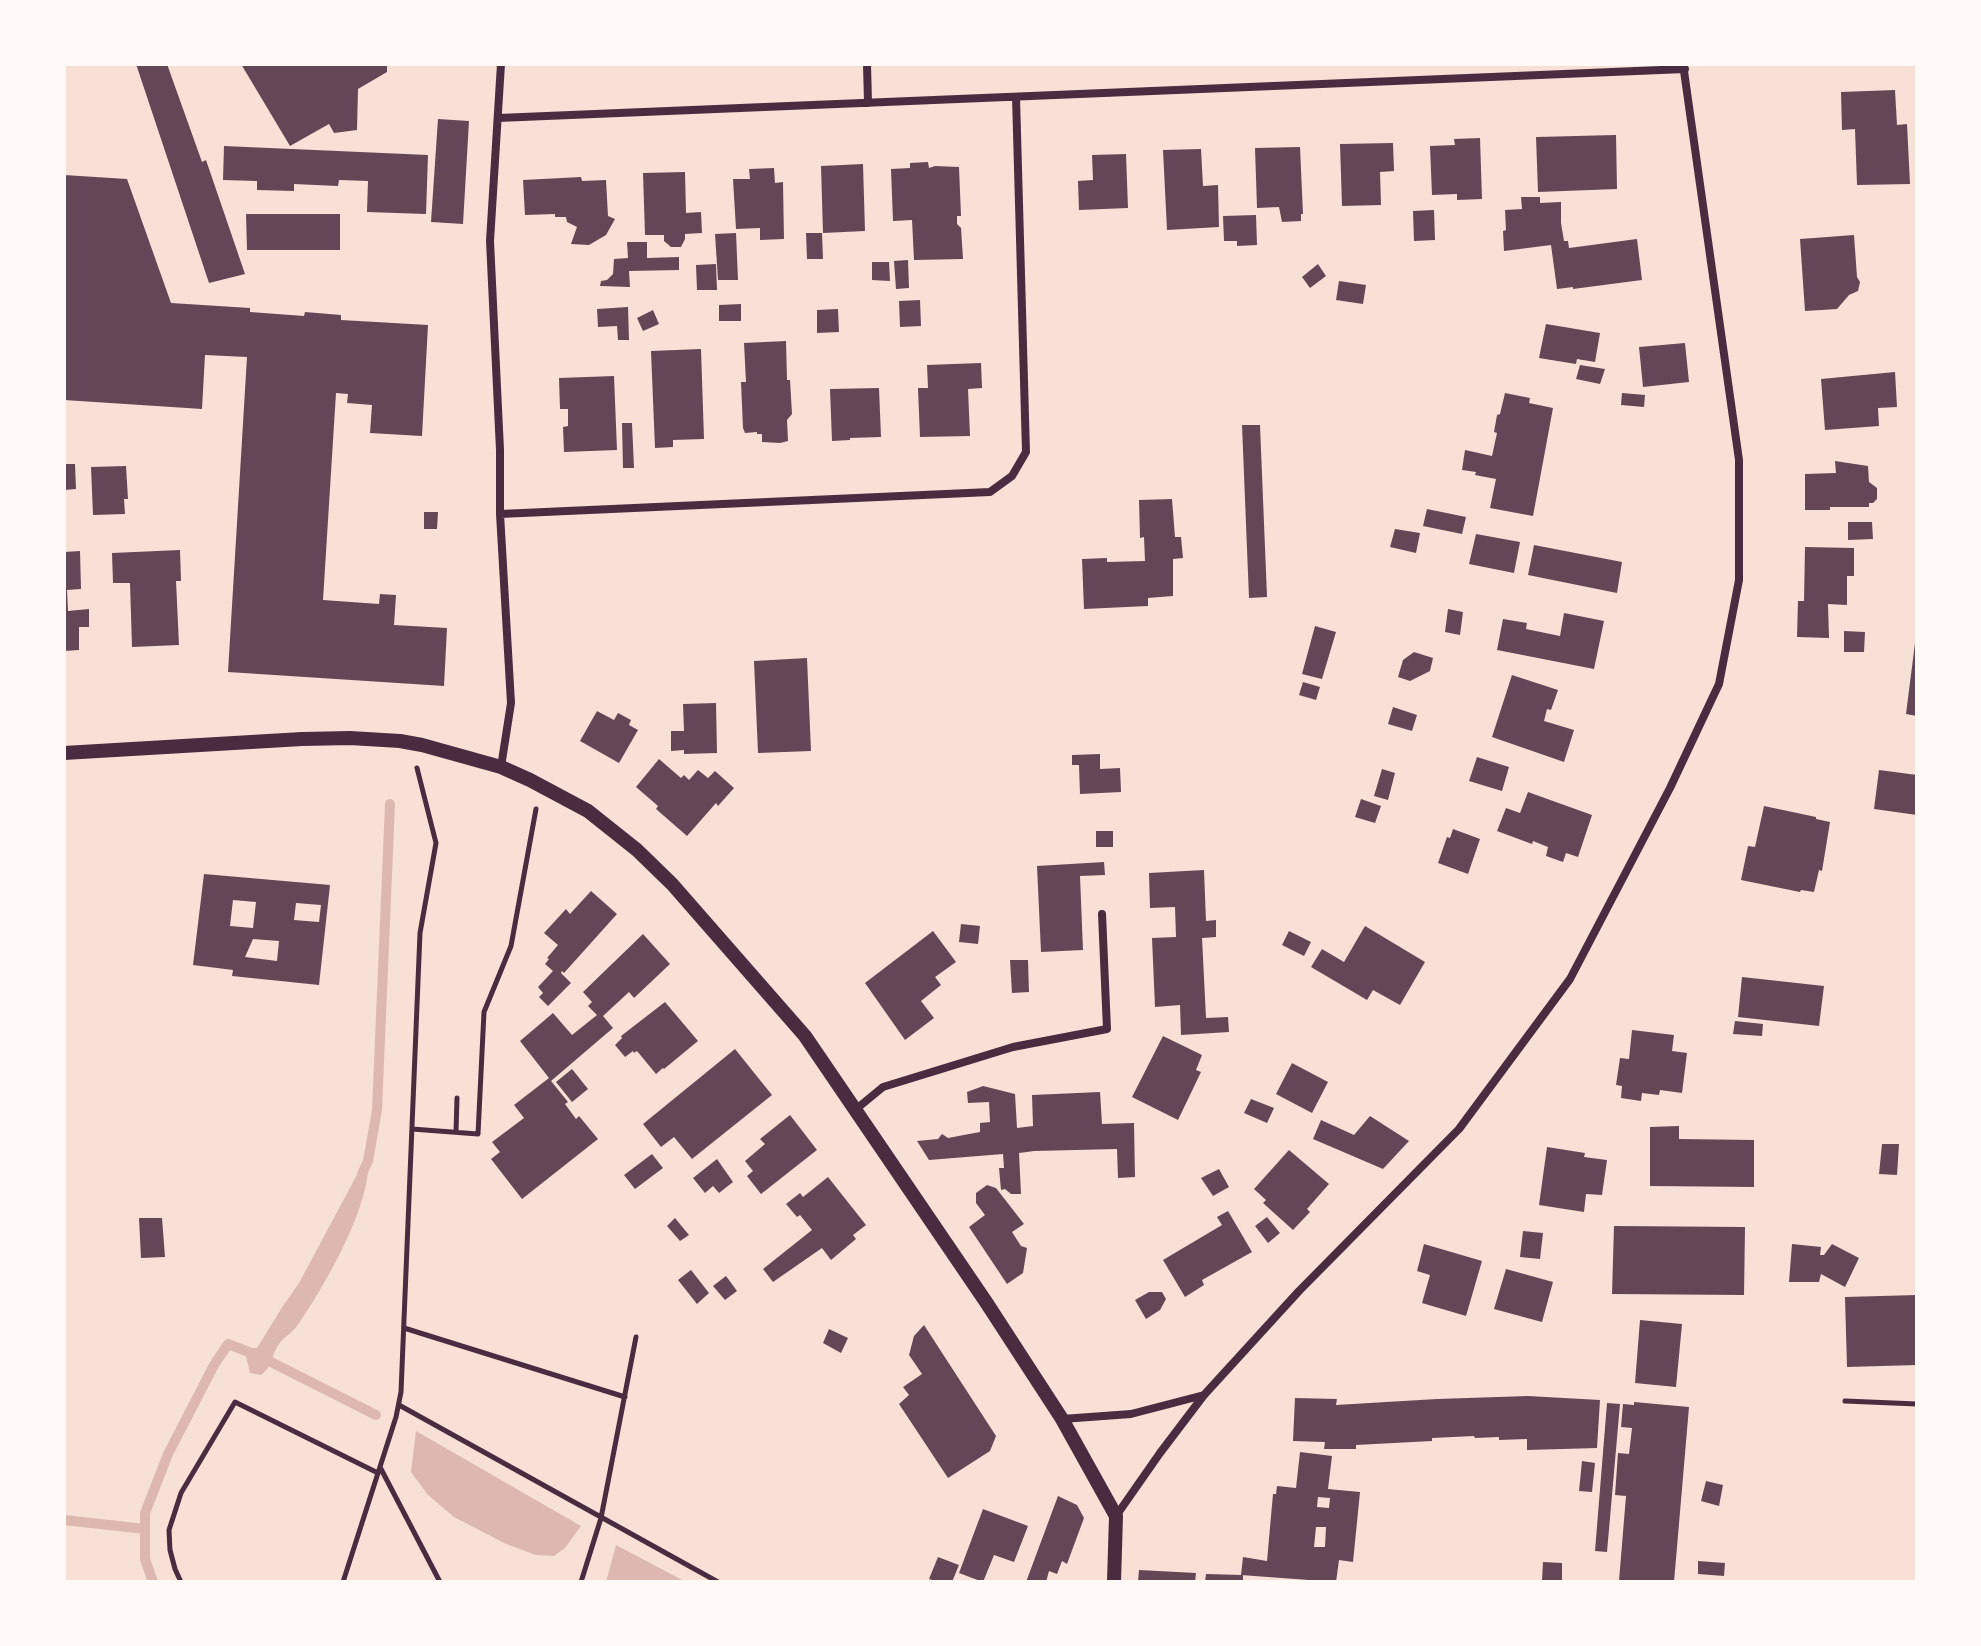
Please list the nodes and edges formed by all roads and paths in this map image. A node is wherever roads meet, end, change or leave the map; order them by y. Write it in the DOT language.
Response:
graph roads {
  1 [pos="501,64"];
  2 [pos="867,64"];
  3 [pos="1684,66"];
  4 [pos="1016,97"];
  5 [pos="868,103"];
  6 [pos="498,118"];
  7 [pos="500,514"];
  8 [pos="422,745"];
  9 [pos="64,753"];
  10 [pos="501,767"];
  11 [pos="541,785"];
  12 [pos="1102,914"];
  13 [pos="457,1098"];
  14 [pos="855,1110"];
  15 [pos="412,1129"];
  16 [pos="456,1132"];
  17 [pos="404,1328"];
  18 [pos="636,1337"];
  19 [pos="1204,1395"];
  20 [pos="625,1397"];
  21 [pos="1845,1401"];
  22 [pos="1917,1404"];
  23 [pos="399,1405"];
  24 [pos="1062,1419"];
  25 [pos="379,1470"];
  26 [pos="1116,1516"];
  27 [pos="601,1518"];
  28 [pos="181,1582"];
  29 [pos="343,1582"];
  30 [pos="440,1582"];
  31 [pos="581,1582"];
  32 [pos="718,1582"];
  33 [pos="1114,1582"];
  1 -- 6 [label="street"];
  2 -- 5 [label="street"];
  3 -- 4 [label="street"];
  3 -- 19 [label="street"];
  4 -- 5 [label="street"];
  4 -- 7 [label="street"];
  5 -- 6 [label="street"];
  6 -- 7 [label="street"];
  7 -- 10 [label="street"];
  8 -- 9 [label="street"];
  8 -- 10 [label="street"];
  8 -- 15 [label="path"];
  10 -- 11 [label="street"];
  11 -- 14 [label="street"];
  11 -- 16 [label="path"];
  12 -- 14 [label="street"];
  13 -- 16 [label="path"];
  14 -- 24 [label="street"];
  15 -- 16 [label="path"];
  15 -- 17 [label="path"];
  17 -- 20 [label="path"];
  17 -- 23 [label="path"];
  18 -- 20 [label="path"];
  19 -- 24 [label="street"];
  19 -- 26 [label="street"];
  20 -- 27 [label="path"];
  21 -- 22 [label="path"];
  23 -- 25 [label="path"];
  23 -- 27 [label="path"];
  24 -- 26 [label="street"];
  25 -- 28 [label="path"];
  25 -- 29 [label="path"];
  25 -- 30 [label="path"];
  26 -- 33 [label="street"];
  27 -- 31 [label="path"];
  27 -- 32 [label="path"];
}
